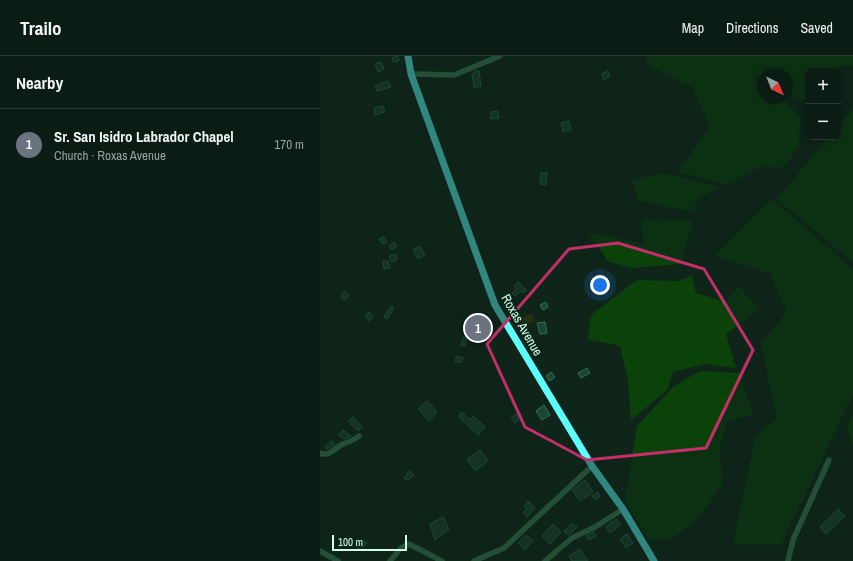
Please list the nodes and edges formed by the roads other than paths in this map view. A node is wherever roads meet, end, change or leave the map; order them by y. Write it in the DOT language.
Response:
graph roads {
  1 [pos="408,56"];
  2 [pos="500,56"];
  3 [pos="411,74"];
  4 [pos="359,436"];
  5 [pos="320,453"];
  6 [pos="829,460"];
  7 [pos="592,466"];
  8 [pos="623,509"];
  9 [pos="320,551"];
  10 [pos="332,559"];
  11 [pos="338,561"];
  12 [pos="390,561"];
  13 [pos="442,561"];
  14 [pos="474,561"];
  15 [pos="545,561"];
  16 [pos="654,561"];
  17 [pos="788,561"];
  1 -- 3 [label="main road, Roxas Avenue"];
  2 -- 3 [label="street"];
  3 -- 7 [label="main road, Roxas Avenue"];
  4 -- 5 [label="street"];
  6 -- 17 [label="street"];
  7 -- 8 [label="main road, Roxas Avenue"];
  7 -- 14 [label="street"];
  8 -- 15 [label="street"];
  8 -- 16 [label="main road, Roxas Avenue"];
  9 -- 10 [label="street"];
  10 -- 11 [label="street"];
  12 -- 13 [label="street"];
}
